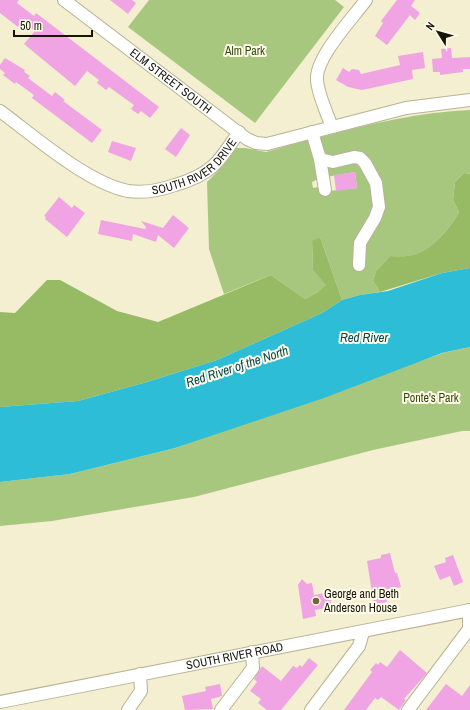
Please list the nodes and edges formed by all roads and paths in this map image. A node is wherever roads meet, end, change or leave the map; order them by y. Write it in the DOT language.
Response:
graph roads {
  1 [pos="64,0"];
  2 [pos="366,0"];
  3 [pos="470,100"];
  4 [pos="0,111"];
  5 [pos="332,128"];
  6 [pos="239,132"];
  7 [pos="312,132"];
  8 [pos="320,159"];
  9 [pos="325,190"];
  10 [pos="359,265"];
  11 [pos="469,610"];
  12 [pos="363,632"];
  13 [pos="252,652"];
  14 [pos="140,674"];
  15 [pos="0,702"];
  16 [pos="128,710"];
  17 [pos="221,710"];
  18 [pos="311,710"];
  19 [pos="408,710"];
  1 -- 6 [label="street, ELM STREET SOUTH"];
  2 -- 5 [label="street"];
  3 -- 5 [label="street, SOUTH RIVER DRIVE"];
  4 -- 6 [label="street, SOUTH RIVER DRIVE"];
  5 -- 7 [label="street, SOUTH RIVER DRIVE"];
  6 -- 7 [label="street, SOUTH RIVER DRIVE"];
  7 -- 8 [label="street"];
  8 -- 9 [label="street"];
  8 -- 10 [label="street"];
  11 -- 12 [label="street, SOUTH RIVER ROAD"];
  11 -- 19 [label="street"];
  12 -- 13 [label="street, SOUTH RIVER ROAD"];
  12 -- 18 [label="street"];
  13 -- 14 [label="street, SOUTH RIVER ROAD"];
  13 -- 17 [label="street"];
  14 -- 15 [label="street, SOUTH RIVER ROAD"];
  14 -- 16 [label="street"];
}
